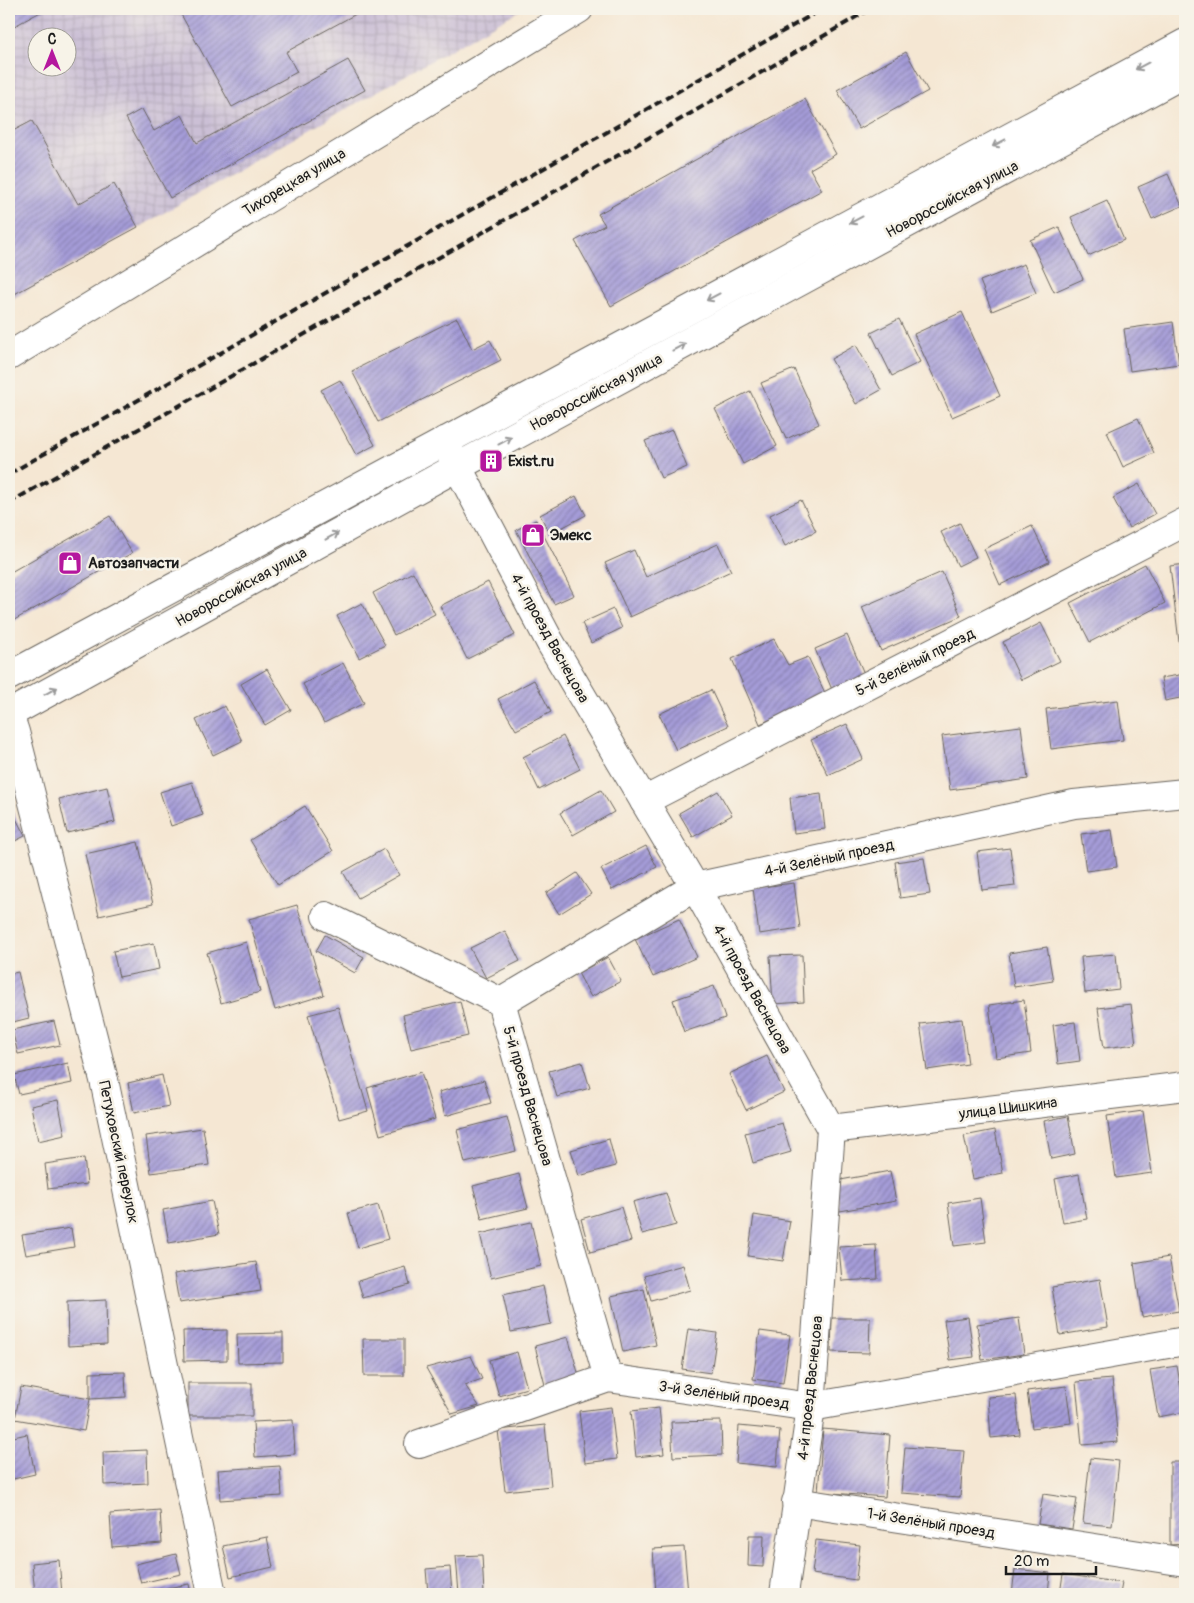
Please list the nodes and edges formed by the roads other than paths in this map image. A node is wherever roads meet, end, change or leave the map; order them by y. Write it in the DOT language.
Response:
graph roads {
  1 [pos="579,9"];
  2 [pos="1185,43"];
  3 [pos="1185,73"];
  4 [pos="9,356"];
  5 [pos="444,442"];
  6 [pos="459,466"];
  7 [pos="1185,522"];
  8 [pos="9,676"];
  9 [pos="9,714"];
  10 [pos="1185,793"];
  11 [pos="644,801"];
  12 [pos="695,887"];
  13 [pos="326,916"];
  14 [pos="501,1002"];
  15 [pos="1185,1086"];
  16 [pos="831,1129"];
  17 [pos="1185,1341"];
  18 [pos="608,1378"];
  19 [pos="811,1407"];
  20 [pos="419,1444"];
  21 [pos="796,1502"];
  22 [pos="1185,1562"];
  23 [pos="212,1594"];
  24 [pos="784,1594"];
  1 -- 4 [label="street, Тихорецкая улица"];
  2 -- 5 [label="street, Новороссийская улица, one-way"];
  6 -- 3 [label="street, Новороссийская улица, one-way"];
  5 -- 6 [label="street, 4-й проезд Васнецова"];
  5 -- 8 [label="street, Новороссийская улица"];
  9 -- 6 [label="street, Новороссийская улица, one-way"];
  6 -- 11 [label="street, 4-й проезд Васнецова"];
  7 -- 11 [label="street, 5-й Зелёный проезд"];
  9 -- 23 [label="street, Петуховский переулок"];
  10 -- 12 [label="street, 4-й Зелёный проезд"];
  11 -- 12 [label="street, 4-й проезд Васнецова"];
  12 -- 14 [label="street, 4-й Зелёный проезд"];
  12 -- 16 [label="street, 4-й проезд Васнецова"];
  13 -- 14 [label="street"];
  14 -- 18 [label="street, 5-й проезд Васнецова"];
  15 -- 16 [label="street, улица Шишкина"];
  16 -- 19 [label="street, 4-й проезд Васнецова"];
  17 -- 19 [label="street, 3-й Зелёный проезд"];
  18 -- 19 [label="street, 3-й Зелёный проезд"];
  18 -- 20 [label="street, 3-й Зелёный проезд"];
  19 -- 21 [label="street, 4-й проезд Васнецова"];
  21 -- 22 [label="street, 1-й Зелёный проезд"];
  21 -- 24 [label="street, 4-й проезд Васнецова"];
}
